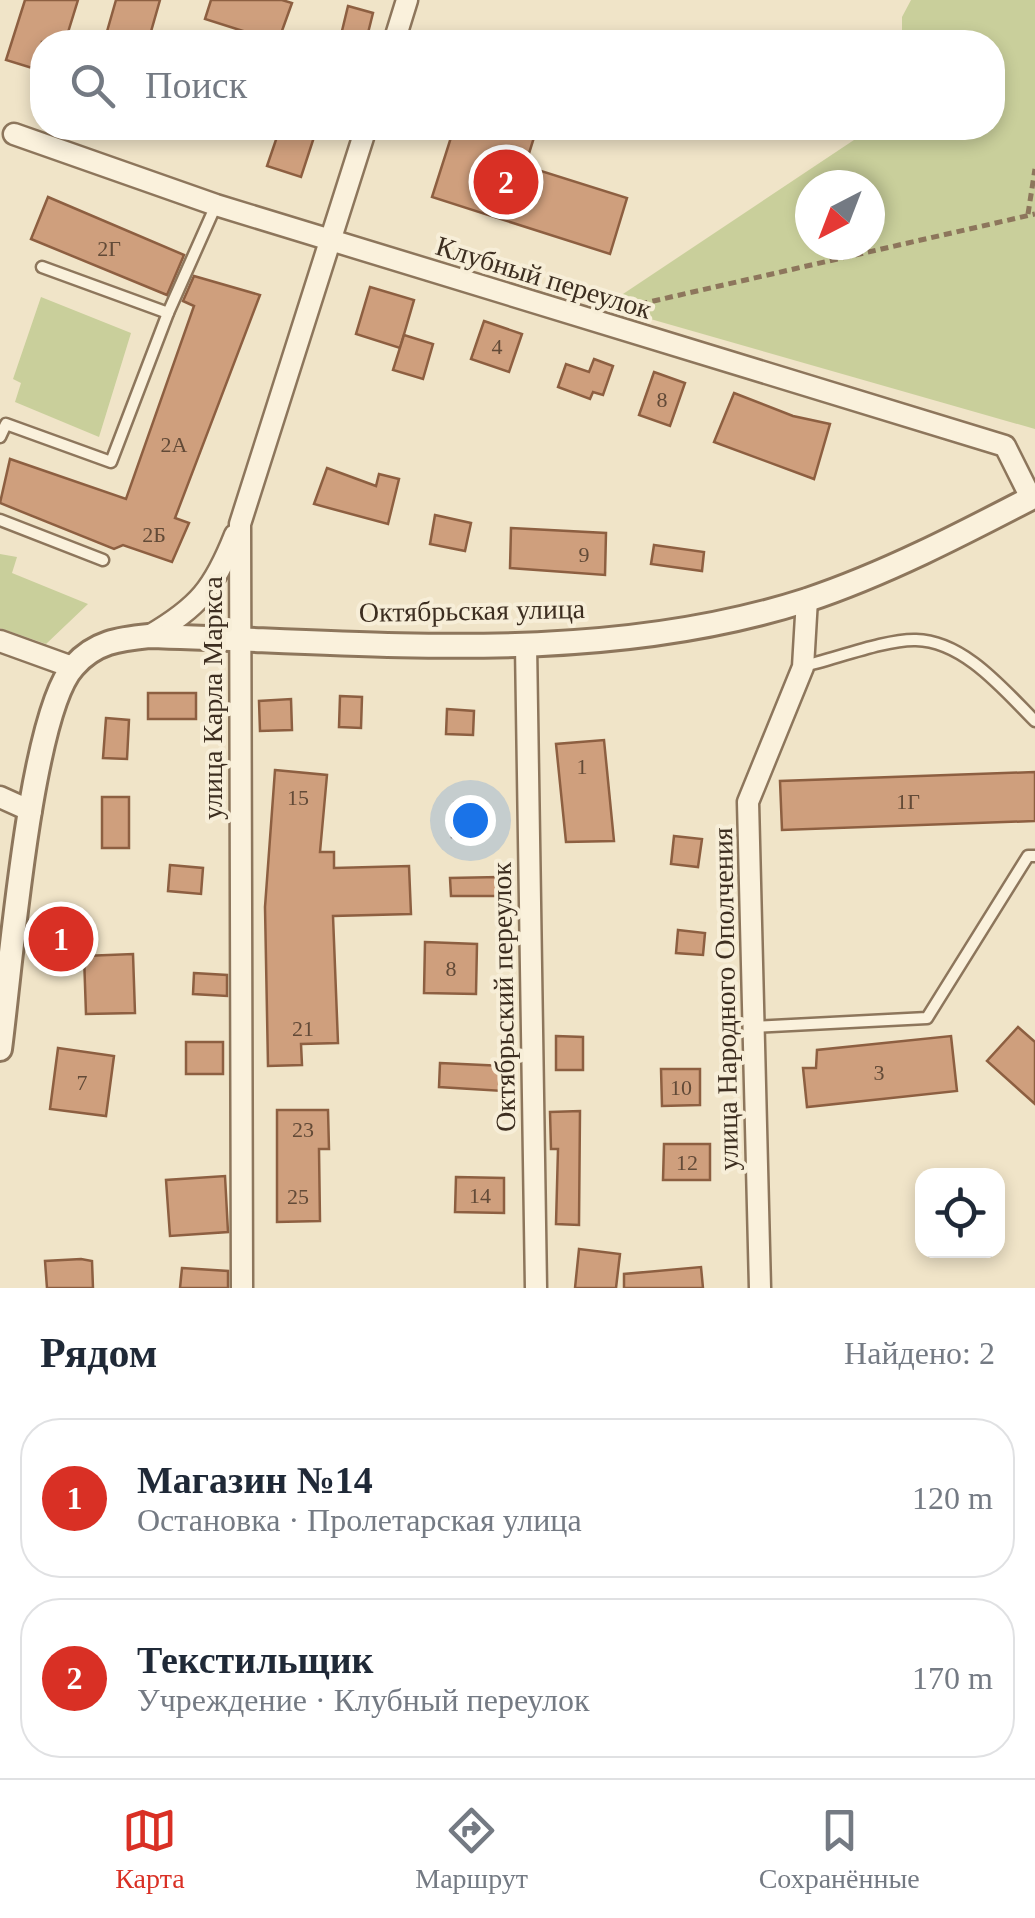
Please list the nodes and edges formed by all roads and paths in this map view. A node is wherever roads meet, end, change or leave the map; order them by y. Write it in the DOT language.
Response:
graph roads {
  1 [pos="407,0"];
  2 [pos="398,30"];
  3 [pos="7,132"];
  4 [pos="362,140"];
  5 [pos="1035,169"];
  6 [pos="216,206"];
  7 [pos="1031,214"];
  8 [pos="330,240"];
  9 [pos="42,267"];
  10 [pos="168,313"];
  11 [pos="618,328"];
  12 [pos="0,438"];
  13 [pos="1033,497"];
  14 [pos="0,520"];
  15 [pos="240,524"];
  16 [pos="102,560"];
  17 [pos="807,600"];
  18 [pos="149,636"];
  19 [pos="239,638"];
  20 [pos="0,641"];
  21 [pos="526,646"];
  22 [pos="72,667"];
  23 [pos="803,667"];
  24 [pos="1035,720"];
  25 [pos="0,797"];
  26 [pos="31,811"];
  27 [pos="1035,856"];
  28 [pos="753,1027"];
  29 [pos="0,1049"];
  30 [pos="242,1288"];
  31 [pos="536,1288"];
  32 [pos="760,1288"];
  1 -- 2 [label="street"];
  3 -- 6 [label="street, Клубный переулок"];
  4 -- 8 [label="street, улица Карла Маркса"];
  5 -- 7 [label="path"];
  6 -- 8 [label="street, Клубный переулок"];
  6 -- 10 [label="lane"];
  7 -- 11 [label="path"];
  8 -- 11 [label="street, Клубный переулок"];
  8 -- 15 [label="street, улица Карла Маркса"];
  9 -- 10 [label="lane"];
  10 -- 12 [label="lane"];
  11 -- 13 [label="street, Клубный переулок"];
  13 -- 17 [label="street, Октябрьская улица"];
  14 -- 16 [label="lane"];
  15 -- 18 [label="street"];
  15 -- 19 [label="street, улица Карла Маркса"];
  17 -- 21 [label="street, Октябрьская улица"];
  17 -- 23 [label="street, улица Народного Ополчения"];
  18 -- 19 [label="street, Октябрьская улица"];
  18 -- 22 [label="street, Октябрьская улица"];
  19 -- 21 [label="street, Октябрьская улица"];
  19 -- 30 [label="street, улица Карла Маркса"];
  20 -- 22 [label="street"];
  21 -- 31 [label="street, Октябрьский переулок"];
  22 -- 26 [label="street"];
  23 -- 24 [label="lane"];
  23 -- 28 [label="street, улица Народного Ополчения"];
  25 -- 26 [label="street"];
  26 -- 29 [label="street"];
  27 -- 28 [label="lane"];
  28 -- 32 [label="street, улица Народного Ополчения"];
}
